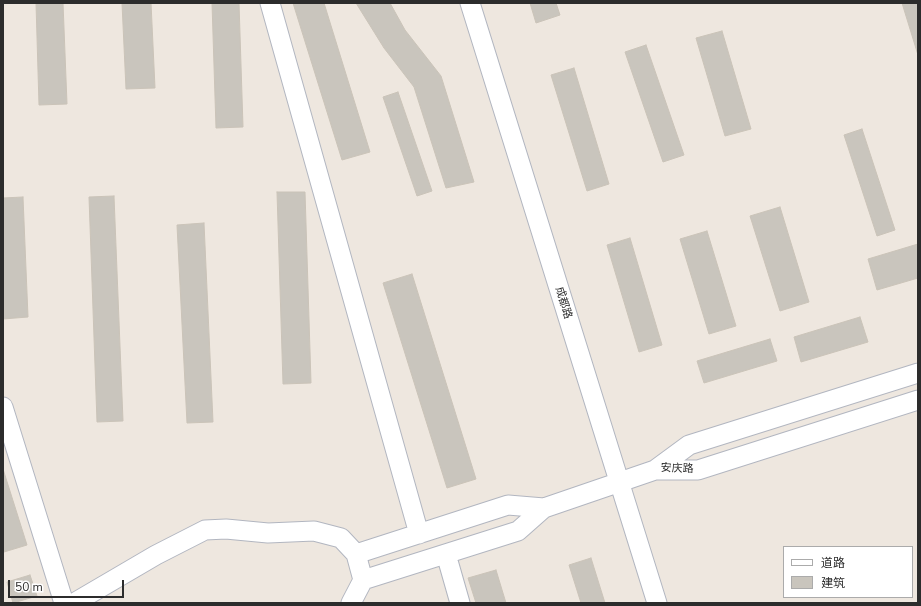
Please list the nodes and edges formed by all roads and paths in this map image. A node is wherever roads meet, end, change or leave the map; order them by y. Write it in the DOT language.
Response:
graph roads {
  1 [pos="270,3"];
  2 [pos="470,3"];
  3 [pos="918,373"];
  4 [pos="918,400"];
  5 [pos="3,407"];
  6 [pos="655,470"];
  7 [pos="619,482"];
  8 [pos="544,508"];
  9 [pos="419,534"];
  10 [pos="356,554"];
  11 [pos="446,554"];
  12 [pos="364,580"];
  13 [pos="64,603"];
  14 [pos="74,603"];
  15 [pos="351,603"];
  16 [pos="460,603"];
  17 [pos="657,603"];
  1 -- 9 [label="street"];
  2 -- 7 [label="street, 成都路"];
  3 -- 6 [label="street, 安庆路"];
  4 -- 6 [label="street, 安庆路"];
  5 -- 13 [label="street"];
  6 -- 7 [label="street"];
  7 -- 8 [label="street"];
  7 -- 17 [label="street, 成都路"];
  8 -- 9 [label="street"];
  8 -- 11 [label="street"];
  9 -- 10 [label="street"];
  10 -- 12 [label="street"];
  10 -- 14 [label="street"];
  11 -- 12 [label="street"];
  11 -- 16 [label="street"];
  12 -- 15 [label="street"];
}
